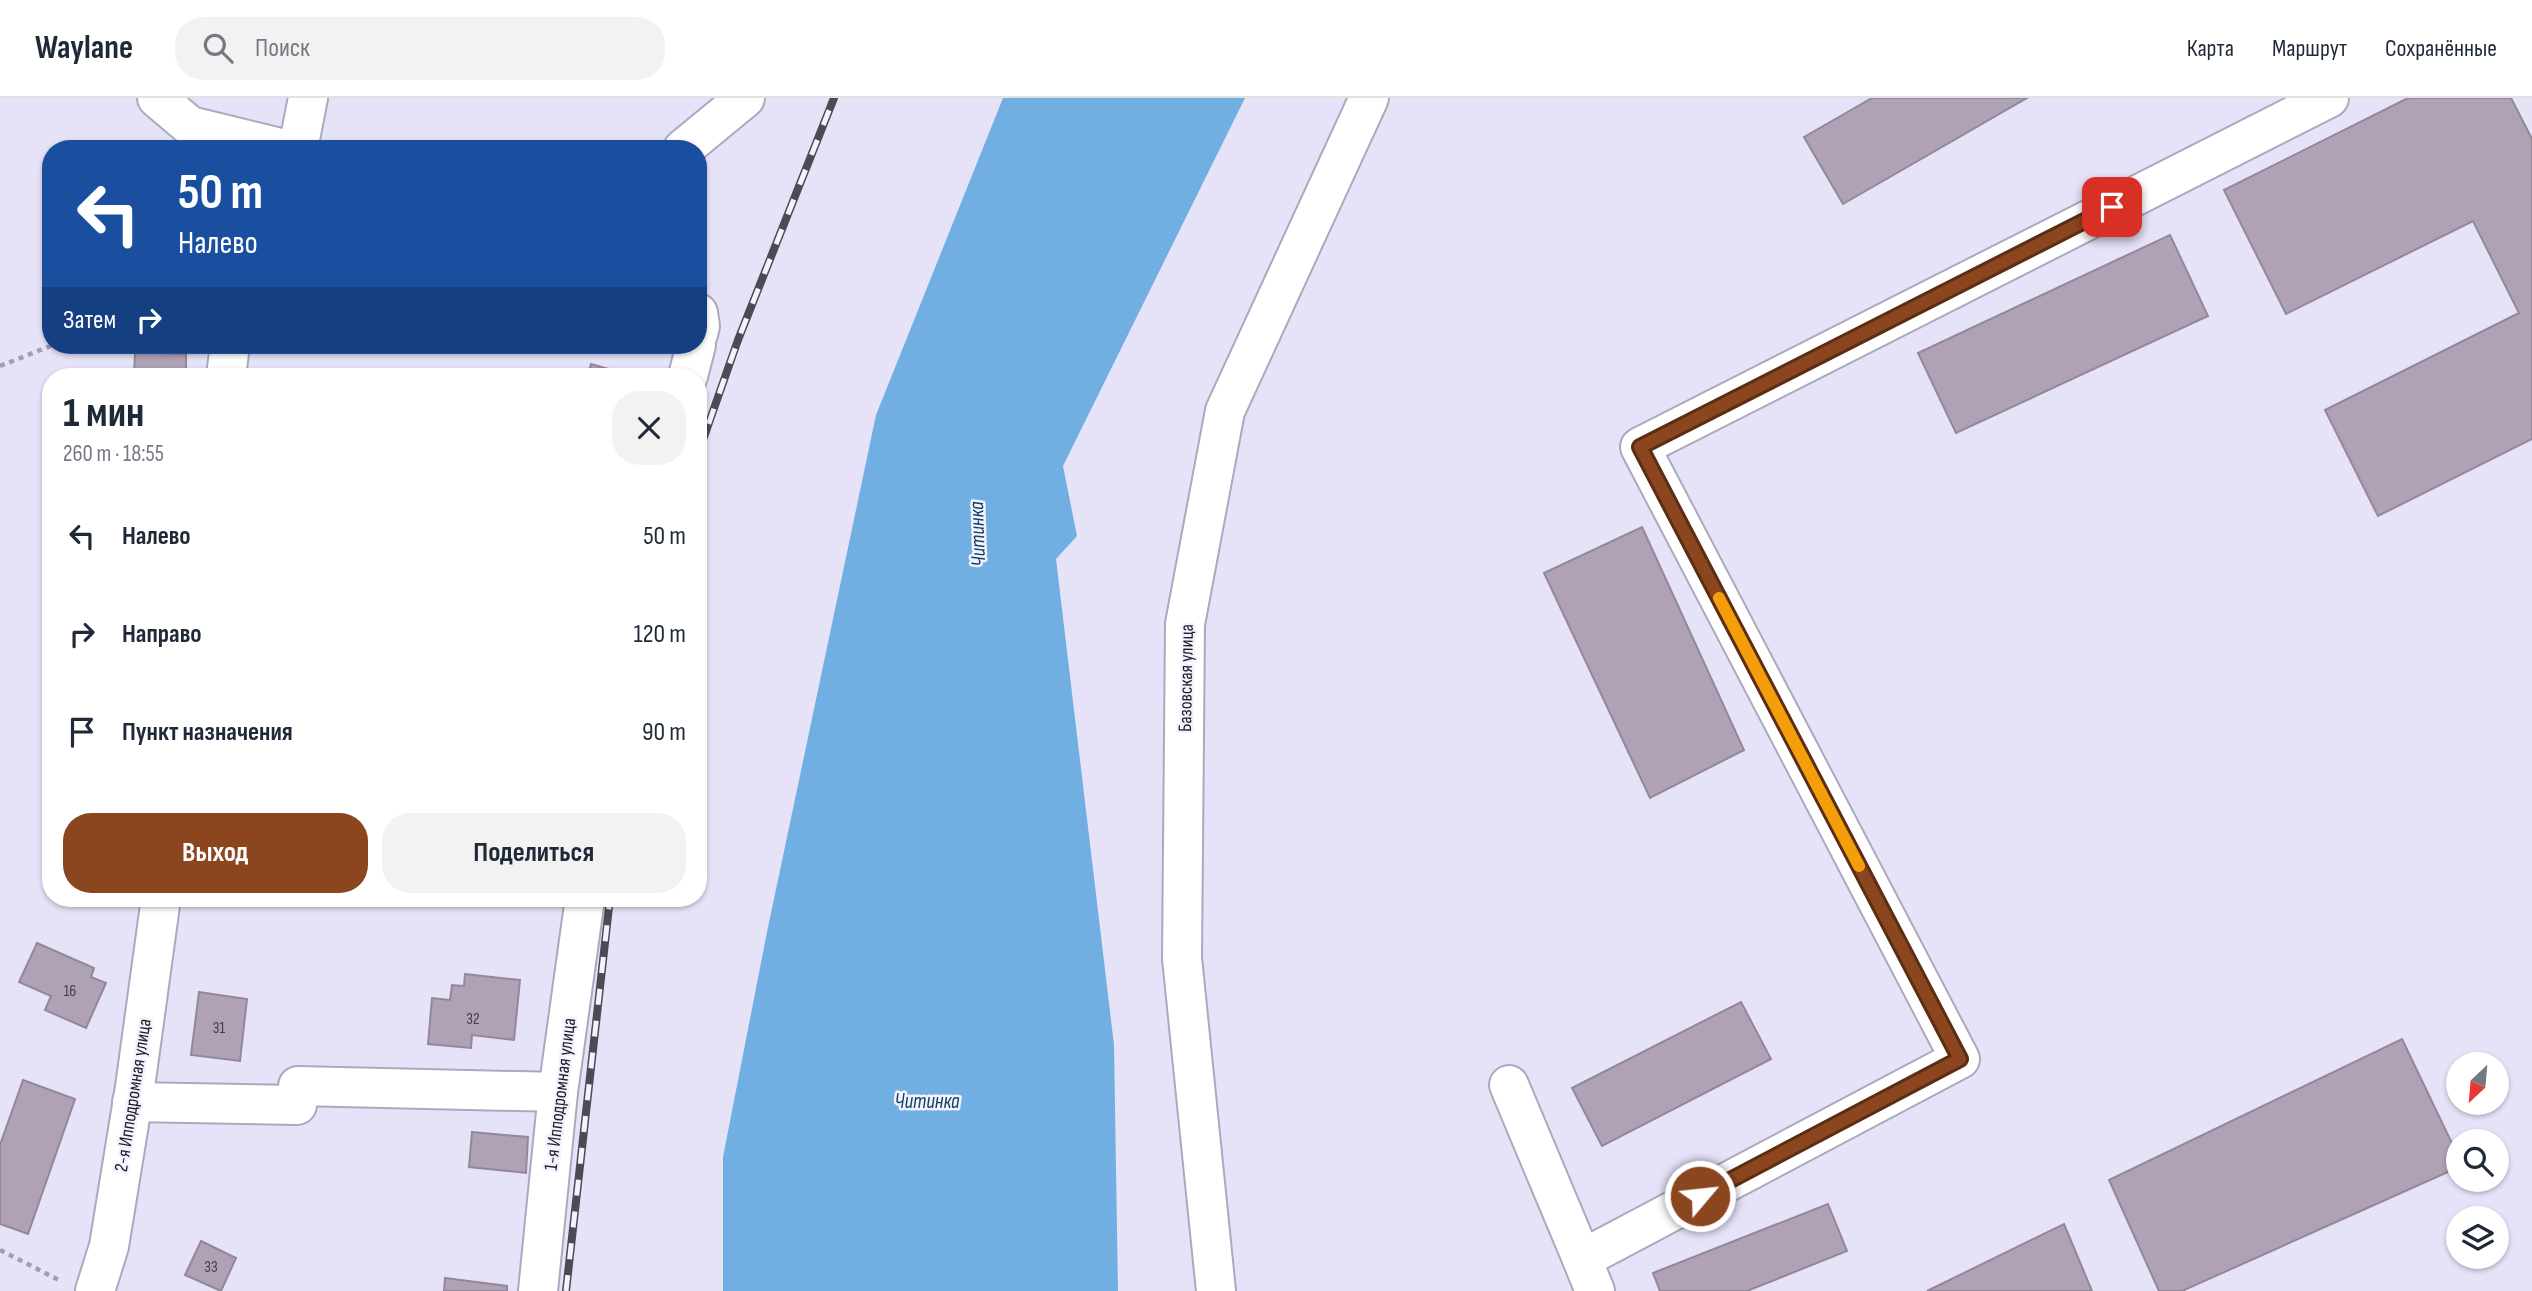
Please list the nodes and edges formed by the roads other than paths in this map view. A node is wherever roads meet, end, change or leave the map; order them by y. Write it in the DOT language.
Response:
graph roads {
  1 [pos="157,98"];
  2 [pos="308,98"];
  3 [pos="745,98"];
  4 [pos="1369,98"];
  5 [pos="2329,98"];
  6 [pos="247,140"];
  7 [pos="300,140"];
  8 [pos="694,140"];
  9 [pos="160,907"];
  10 [pos="584,907"];
  11 [pos="1509,1084"];
  12 [pos="558,1091"];
  13 [pos="132,1102"];
  14 [pos="1589,1275"];
  15 [pos="82,1288"];
  16 [pos="538,1291"];
  17 [pos="1216,1291"];
  1 -- 6 [label="street"];
  2 -- 7 [label="street"];
  3 -- 8 [label="street"];
  4 -- 17 [label="street, Базовская улица"];
  5 -- 14 [label="street"];
  9 -- 13 [label="street, 2-я Ипподромная улица"];
  10 -- 12 [label="street, 1-я Ипподромная улица"];
  11 -- 14 [label="street"];
  12 -- 13 [label="street"];
  12 -- 16 [label="street, 1-я Ипподромная улица"];
  13 -- 15 [label="street, 2-я Ипподромная улица"];
}
